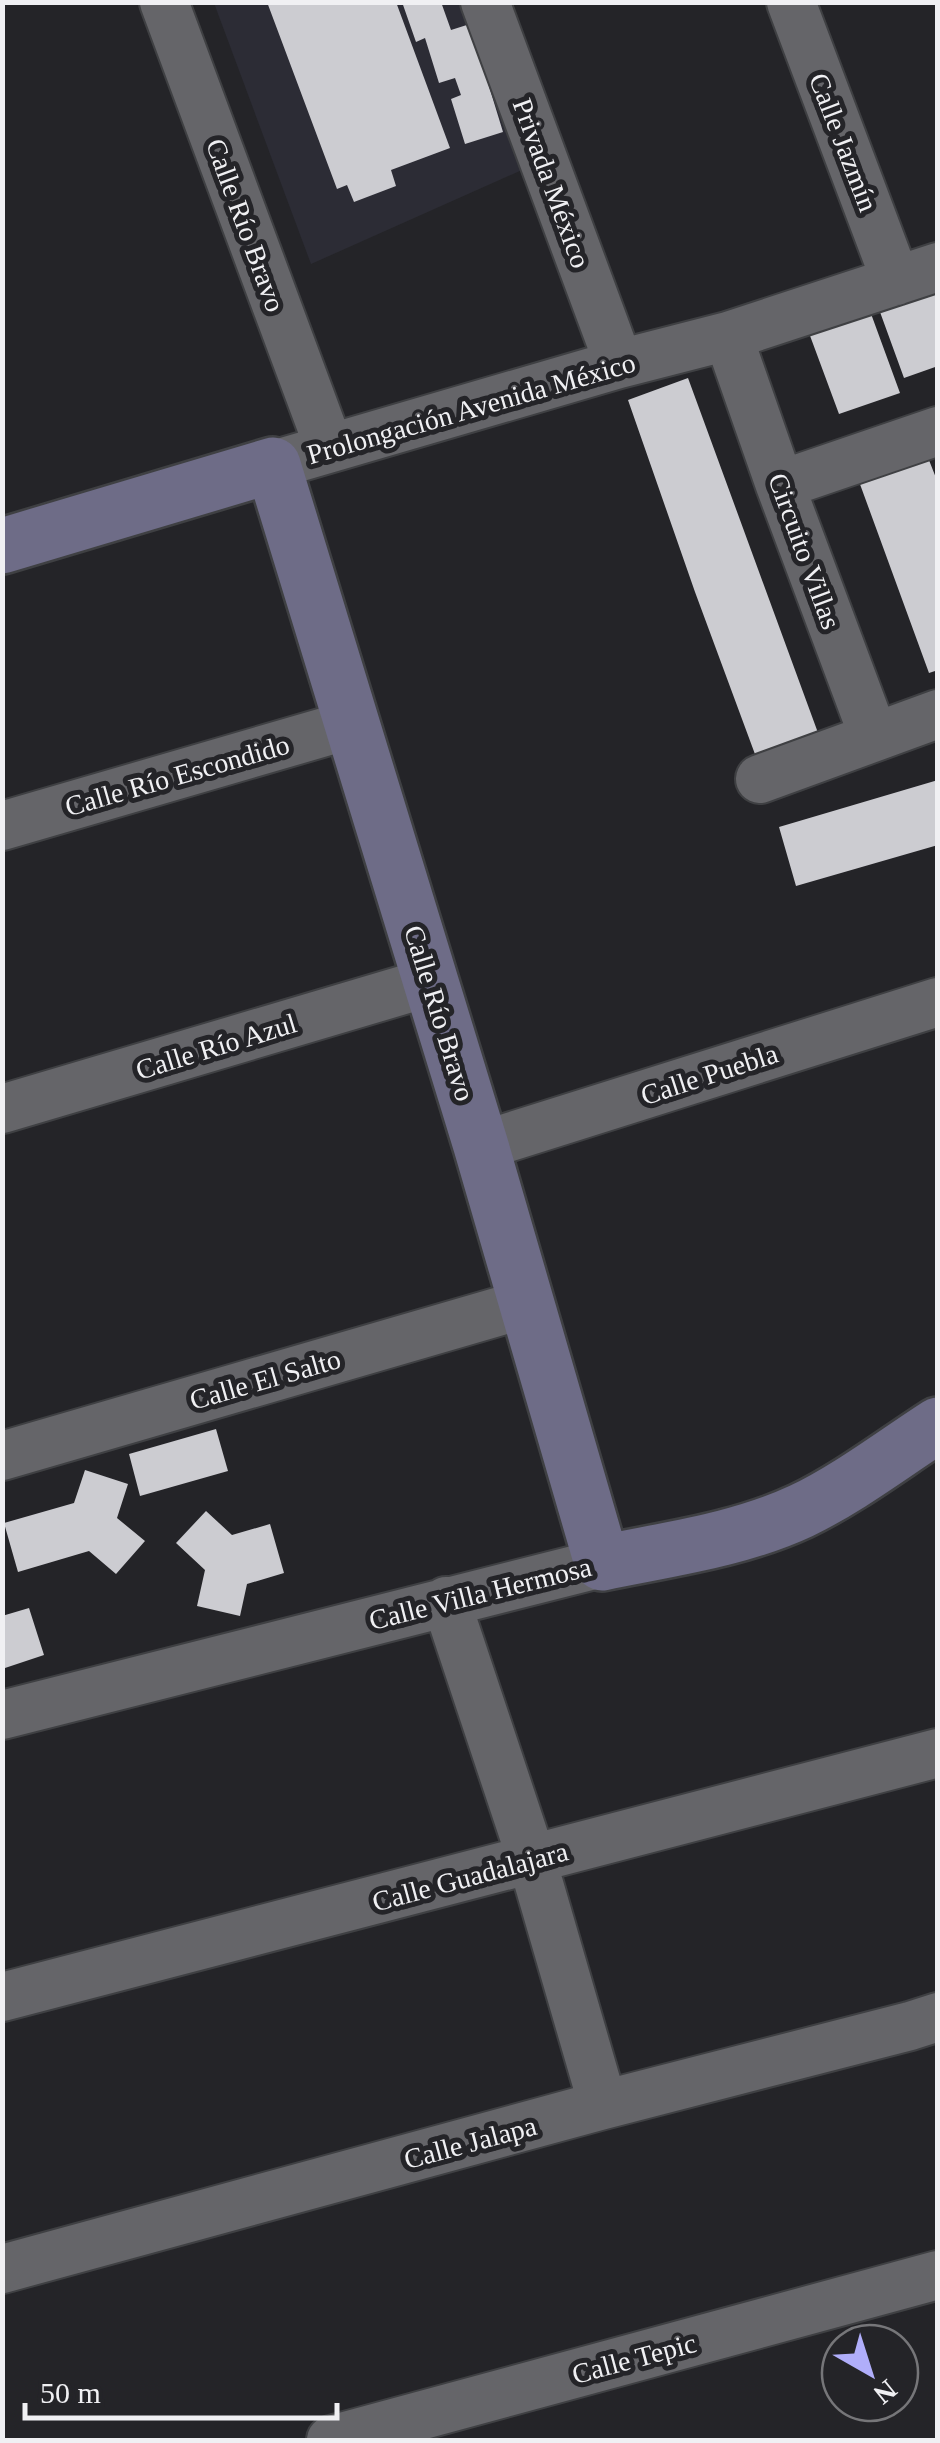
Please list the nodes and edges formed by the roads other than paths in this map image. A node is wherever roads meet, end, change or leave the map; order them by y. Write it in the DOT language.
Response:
graph roads {
  1 [pos="164,2"];
  2 [pos="485,2"];
  3 [pos="791,2"];
  4 [pos="917,274"];
  5 [pos="734,350"];
  6 [pos="618,364"];
  7 [pos="938,431"];
  8 [pos="329,448"];
  9 [pos="273,466"];
  10 [pos="780,485"];
  11 [pos="5,538"];
  12 [pos="938,714"];
  13 [pos="352,724"];
  14 [pos="874,737"];
  15 [pos="760,779"];
  16 [pos="2,826"];
  17 [pos="430,982"];
  18 [pos="938,1002"];
  19 [pos="2,1109"];
  20 [pos="481,1146"];
  21 [pos="528,1303"];
  22 [pos="938,1425"];
  23 [pos="2,1456"];
  24 [pos="602,1563"];
  25 [pos="446,1601"];
  26 [pos="2,1715"];
  27 [pos="938,1753"];
  28 [pos="532,1860"];
  29 [pos="2,1997"];
  30 [pos="938,2018"];
  31 [pos="603,2105"];
  32 [pos="2,2269"];
  33 [pos="938,2275"];
  34 [pos="331,2440"];
  1 -- 8 [label="street, Calle Río Bravo"];
  2 -- 6 [label="street, Privada México"];
  3 -- 4 [label="street, Calle Jazmín"];
  4 -- 5 [label="street, Prolongación Avenida México"];
  5 -- 6 [label="street, Prolongación Avenida México"];
  5 -- 10 [label="street, Circuito Villas"];
  6 -- 8 [label="street, Prolongación Avenida México"];
  7 -- 10 [label="street"];
  8 -- 9 [label="street, Prolongación Avenida México"];
  9 -- 11 [label="street, Prolongación Avenida México"];
  9 -- 13 [label="street, Calle Río Bravo"];
  10 -- 14 [label="street, Circuito Villas"];
  12 -- 14 [label="street"];
  13 -- 16 [label="street, Calle Río Escondido"];
  13 -- 17 [label="street, Calle Río Bravo"];
  14 -- 15 [label="street"];
  17 -- 19 [label="street, Calle Río Azul"];
  17 -- 20 [label="street, Calle Río Bravo"];
  18 -- 20 [label="street, Calle Puebla"];
  20 -- 21 [label="street, Calle Río Bravo"];
  21 -- 23 [label="street, Calle El Salto"];
  21 -- 24 [label="street, Calle Río Bravo"];
  22 -- 24 [label="street, Calle Villa Hermosa"];
  24 -- 25 [label="street, Calle Villa Hermosa"];
  25 -- 26 [label="street, Calle Villa Hermosa"];
  25 -- 28 [label="street"];
  27 -- 28 [label="street, Calle Guadalajara"];
  28 -- 29 [label="street, Calle Guadalajara"];
  28 -- 31 [label="street"];
  30 -- 31 [label="street, Calle Jalapa"];
  31 -- 32 [label="street, Calle Jalapa"];
  33 -- 34 [label="street, Calle Tepic"];
}
